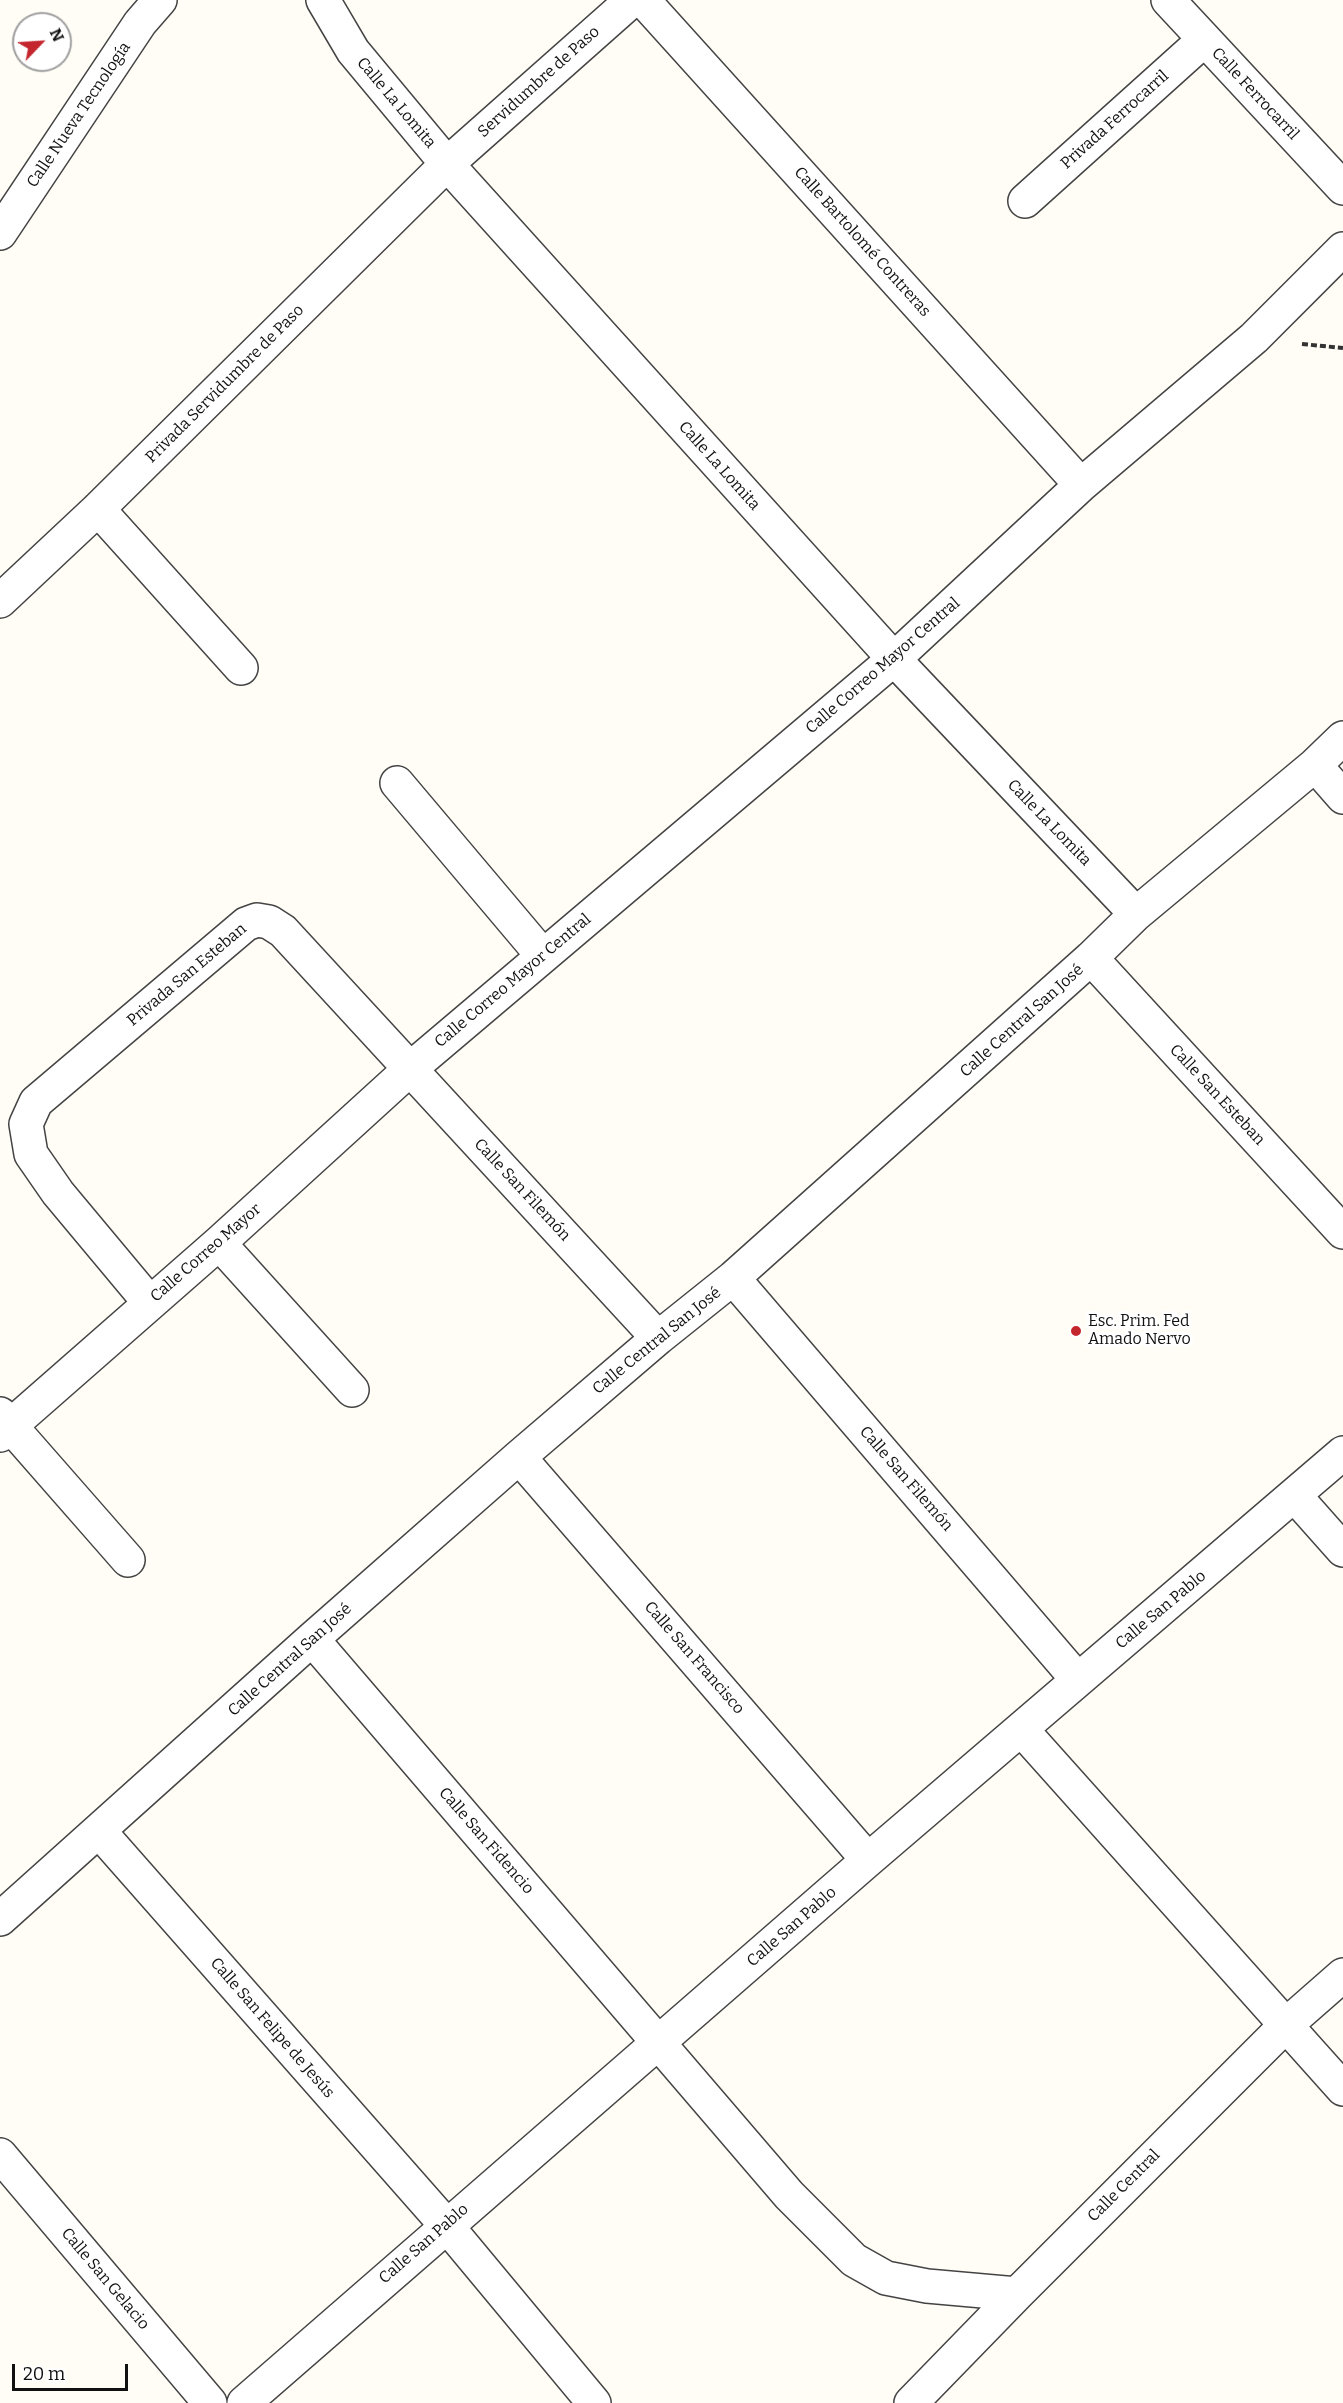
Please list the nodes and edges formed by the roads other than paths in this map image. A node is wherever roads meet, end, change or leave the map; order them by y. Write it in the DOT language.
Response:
graph roads {
  1 [pos="160,0"];
  2 [pos="323,0"];
  3 [pos="632,0"];
  4 [pos="643,0"];
  5 [pos="1168,0"];
  6 [pos="1204,40"];
  7 [pos="447,164"];
  8 [pos="1343,188"];
  9 [pos="1025,201"];
  10 [pos="0,233"];
  11 [pos="1343,249"];
  12 [pos="1081,485"];
  13 [pos="98,509"];
  14 [pos="0,601"];
  15 [pos="894,659"];
  16 [pos="242,668"];
  17 [pos="1343,738"];
  18 [pos="1315,765"];
  19 [pos="397,783"];
  20 [pos="1343,797"];
  21 [pos="1136,914"];
  22 [pos="543,956"];
  23 [pos="1091,958"];
  24 [pos="410,1069"];
  25 [pos="1343,1232"];
  26 [pos="219,1243"];
  27 [pos="734,1278"];
  28 [pos="149,1302"];
  29 [pos="658,1338"];
  30 [pos="352,1390"];
  31 [pos="4,1425"];
  32 [pos="1343,1453"];
  33 [pos="519,1457"];
  34 [pos="1295,1496"];
  35 [pos="1343,1550"];
  36 [pos="128,1560"];
  37 [pos="312,1639"];
  38 [pos="1078,1680"];
  39 [pos="1021,1729"];
  40 [pos="99,1831"];
  41 [pos="868,1860"];
  42 [pos="0,1919"];
  43 [pos="1343,1975"];
  44 [pos="1286,2025"];
  45 [pos="659,2044"];
  46 [pos="1343,2089"];
  47 [pos="0,2155"];
  48 [pos="446,2225"];
  49 [pos="1017,2294"];
  50 [pos="210,2403"];
  51 [pos="244,2403"];
  52 [pos="594,2403"];
  53 [pos="911,2403"];
  1 -- 10 [label="street, Calle Nueva Tecnología"];
  2 -- 7 [label="street, Calle La Lomita"];
  3 -- 7 [label="street, Servidumbre de Paso"];
  4 -- 12 [label="street, Calle Bartolomé Contreras"];
  5 -- 6 [label="street, Calle Ferrocarril"];
  6 -- 8 [label="street, Calle Ferrocarril"];
  6 -- 9 [label="street, Privada Ferrocarril"];
  7 -- 13 [label="street, Privada Servidumbre de Paso"];
  7 -- 15 [label="street, Calle La Lomita"];
  11 -- 12 [label="street, Calle Correo Mayor Central"];
  12 -- 15 [label="street, Calle Correo Mayor Central"];
  13 -- 14 [label="street, Privada Servidumbre de Paso"];
  13 -- 16 [label="street"];
  15 -- 21 [label="street, Calle La Lomita"];
  15 -- 22 [label="street, Calle Correo Mayor Central"];
  17 -- 18 [label="street, Calle Central San José"];
  18 -- 20 [label="street"];
  18 -- 21 [label="street, Calle Central San José"];
  19 -- 22 [label="street"];
  21 -- 23 [label="street, Calle Central San José"];
  22 -- 24 [label="street, Calle Correo Mayor Central"];
  23 -- 25 [label="street, Calle San Esteban"];
  23 -- 27 [label="street, Calle Central San José"];
  24 -- 26 [label="street, Calle Correo Mayor"];
  24 -- 28 [label="street, Privada San Esteban"];
  24 -- 29 [label="street, Calle San Filemón"];
  26 -- 28 [label="street, Calle Correo Mayor"];
  26 -- 30 [label="street"];
  27 -- 29 [label="street, Calle Central San José"];
  27 -- 38 [label="street, Calle San Filemón"];
  28 -- 31 [label="street, Calle Correo Mayor"];
  29 -- 33 [label="street, Calle Central San José"];
  31 -- 36 [label="street"];
  32 -- 34 [label="street, Calle San Pablo"];
  33 -- 37 [label="street, Calle Central San José"];
  33 -- 41 [label="street, Calle San Francisco"];
  34 -- 35 [label="street"];
  34 -- 38 [label="street, Calle San Pablo"];
  37 -- 40 [label="street, Calle Central San José"];
  37 -- 45 [label="street, Calle San Fidencio"];
  38 -- 39 [label="street, Calle San Pablo"];
  39 -- 41 [label="street, Calle San Pablo"];
  39 -- 44 [label="street"];
  40 -- 42 [label="street, Calle Central San José"];
  40 -- 48 [label="street, Calle San Felipe de Jesús"];
  41 -- 45 [label="street, Calle San Pablo"];
  43 -- 44 [label="street, Calle Central"];
  44 -- 46 [label="street"];
  44 -- 49 [label="street, Calle Central"];
  45 -- 48 [label="street, Calle San Pablo"];
  45 -- 49 [label="street, Calle San Fidencio"];
  47 -- 50 [label="street, Calle San Gelacio"];
  48 -- 51 [label="street, Calle San Pablo"];
  48 -- 52 [label="street, Calle San Felipe de Jesús"];
  49 -- 53 [label="street, Calle Central"];
}
